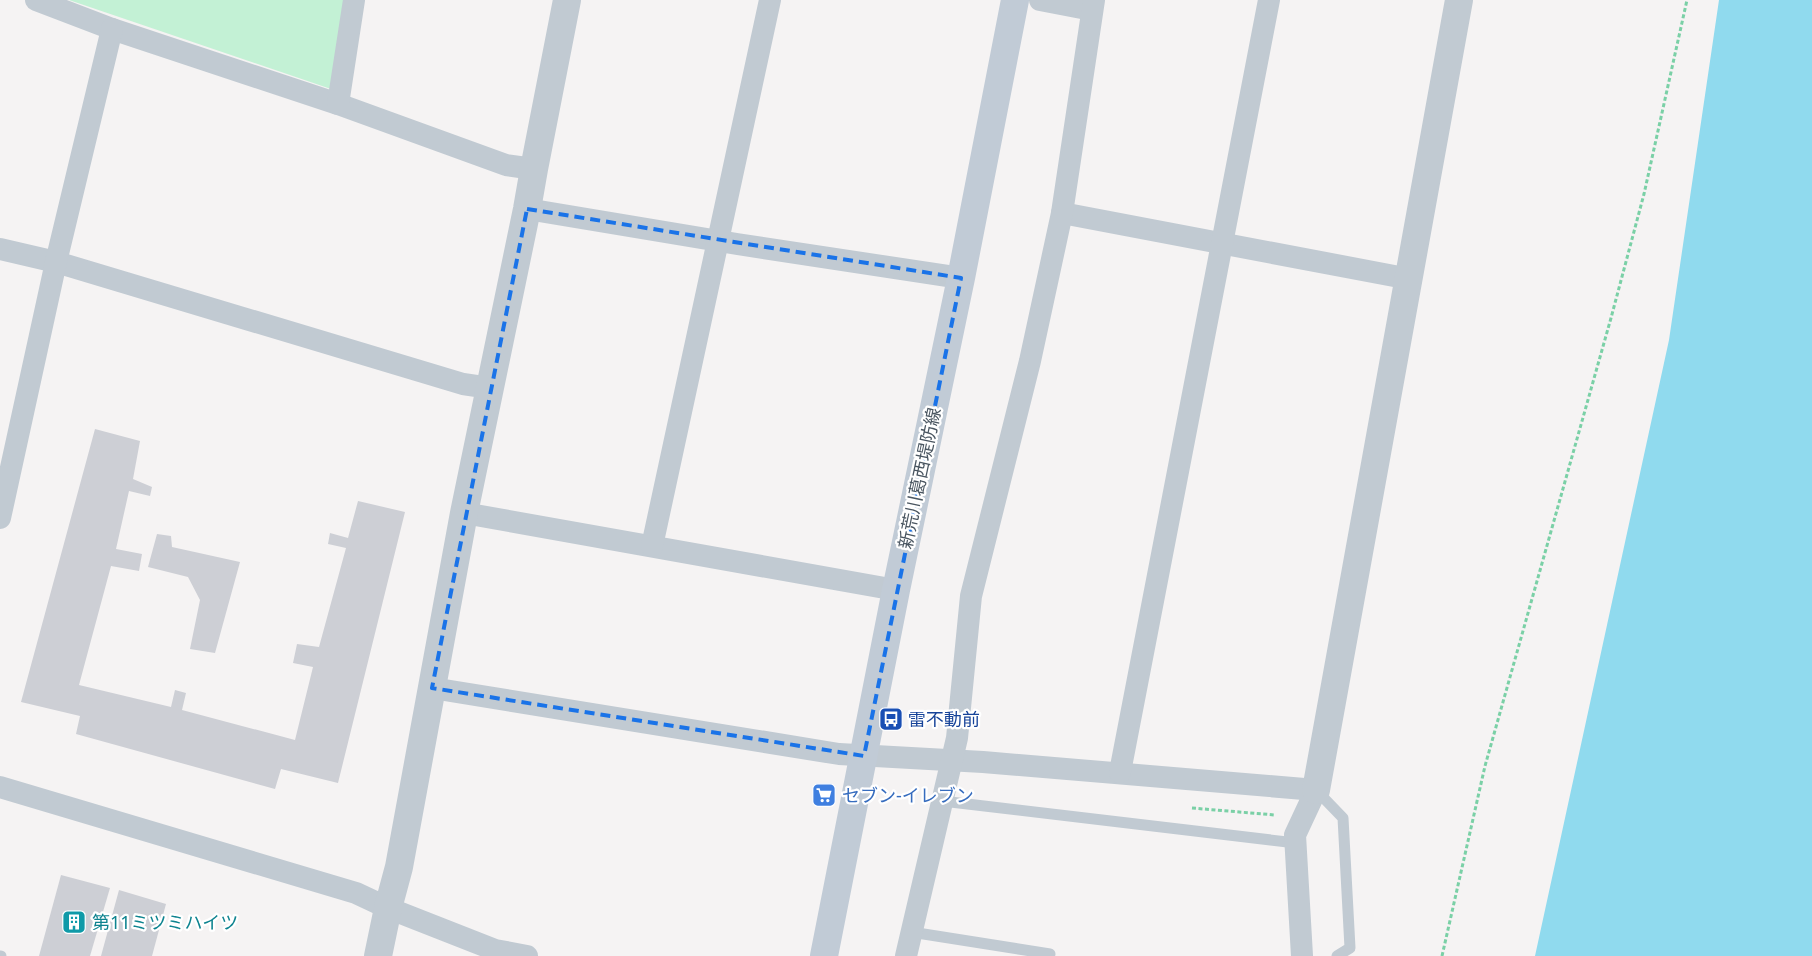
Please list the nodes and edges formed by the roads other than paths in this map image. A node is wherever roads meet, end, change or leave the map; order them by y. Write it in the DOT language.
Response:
graph roads {
  1 [pos="36,0"];
  2 [pos="354,0"];
  3 [pos="567,0"];
  4 [pos="770,0"];
  5 [pos="1014,0"];
  6 [pos="1040,0"];
  7 [pos="1270,0"];
  8 [pos="1459,0"];
  9 [pos="1093,5"];
  10 [pos="112,29"];
  11 [pos="338,104"];
  12 [pos="534,169"];
  13 [pos="527,209"];
  14 [pos="1062,213"];
  15 [pos="717,240"];
  16 [pos="1221,243"];
  17 [pos="0,249"];
  18 [pos="56,262"];
  19 [pos="961,278"];
  20 [pos="1410,279"];
  21 [pos="490,388"];
  22 [pos="464,513"];
  23 [pos="0,518"];
  24 [pos="652,546"];
  25 [pos="896,590"];
  26 [pos="432,688"];
  27 [pos="864,756"];
  28 [pos="952,760"];
  29 [pos="1120,772"];
  30 [pos="0,787"];
  31 [pos="1316,790"];
  32 [pos="942,801"];
  33 [pos="1296,843"];
  34 [pos="388,908"];
  35 [pos="911,932"];
  36 [pos="1050,954"];
  37 [pos="378,956"];
  38 [pos="527,956"];
  39 [pos="824,956"];
  40 [pos="906,956"];
  41 [pos="1302,956"];
  42 [pos="1337,956"];
  1 -- 10 [label="street"];
  2 -- 11 [label="street"];
  3 -- 12 [label="street"];
  4 -- 15 [label="street"];
  5 -- 19 [label="main road, 新荒川葛西堤防線"];
  6 -- 9 [label="street"];
  7 -- 16 [label="street"];
  8 -- 20 [label="street"];
  9 -- 14 [label="street"];
  10 -- 11 [label="street"];
  10 -- 18 [label="street"];
  11 -- 12 [label="street"];
  12 -- 13 [label="street"];
  13 -- 15 [label="street"];
  13 -- 21 [label="street"];
  14 -- 16 [label="street"];
  14 -- 28 [label="street"];
  15 -- 19 [label="street"];
  15 -- 24 [label="street"];
  16 -- 20 [label="street"];
  16 -- 29 [label="street"];
  17 -- 18 [label="street"];
  18 -- 21 [label="street"];
  18 -- 23 [label="street"];
  19 -- 25 [label="main road, 新荒川葛西堤防線"];
  20 -- 31 [label="street"];
  21 -- 22 [label="street"];
  22 -- 24 [label="street"];
  22 -- 26 [label="street"];
  24 -- 25 [label="street"];
  25 -- 27 [label="main road, 新荒川葛西堤防線"];
  26 -- 27 [label="street"];
  26 -- 34 [label="street"];
  27 -- 28 [label="street"];
  27 -- 39 [label="main road, 新荒川葛西堤防線"];
  28 -- 29 [label="street"];
  28 -- 32 [label="street"];
  29 -- 31 [label="street"];
  30 -- 34 [label="street"];
  31 -- 33 [label="street"];
  31 -- 42 [label="lane"];
  32 -- 33 [label="lane"];
  32 -- 35 [label="street"];
  33 -- 41 [label="street"];
  34 -- 37 [label="street"];
  34 -- 38 [label="street"];
  35 -- 36 [label="lane"];
  35 -- 40 [label="street"];
}
